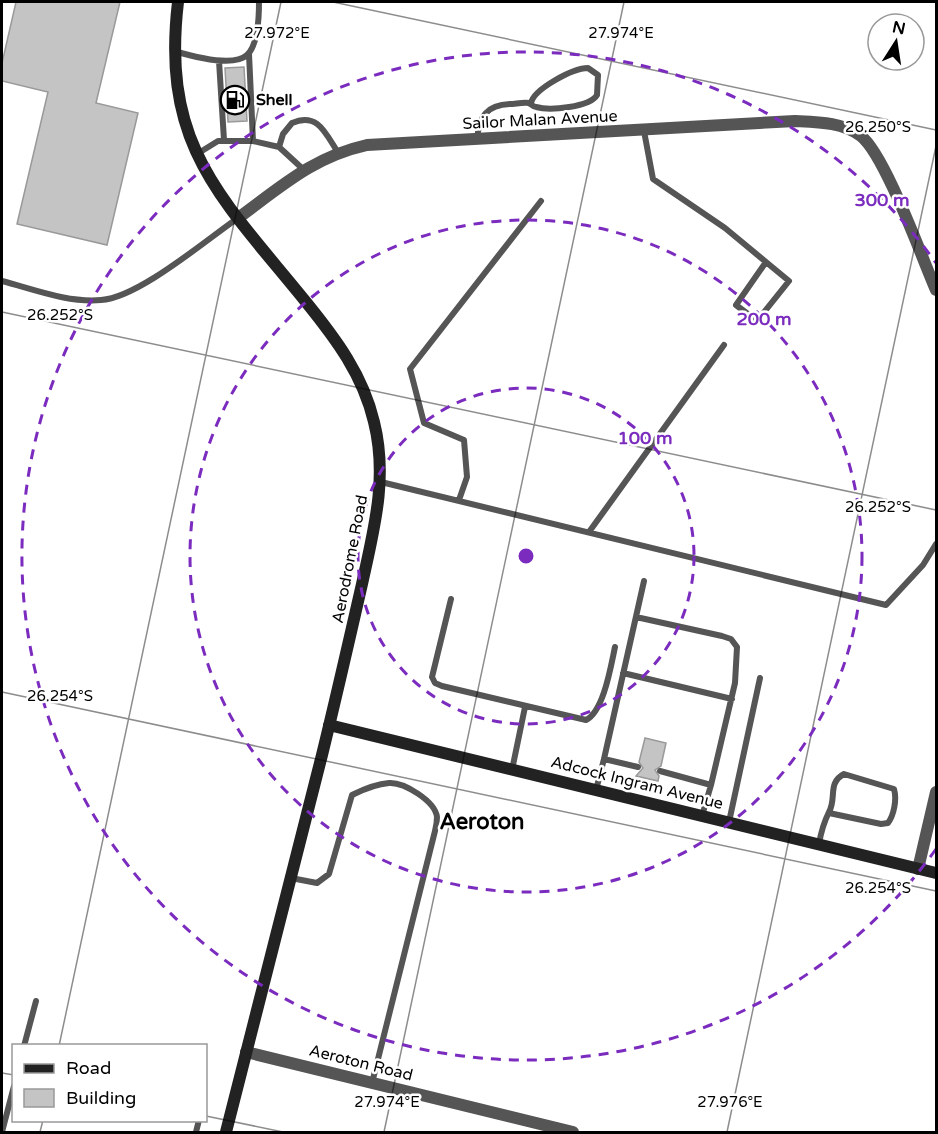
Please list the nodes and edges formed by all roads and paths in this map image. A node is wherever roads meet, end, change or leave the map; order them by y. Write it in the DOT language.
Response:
graph roads {
  1 [pos="178,2"];
  2 [pos="259,2"];
  3 [pos="174,51"];
  4 [pos="249,54"];
  5 [pos="219,61"];
  6 [pos="531,103"];
  7 [pos="644,131"];
  8 [pos="477,139"];
  9 [pos="224,140"];
  10 [pos="253,141"];
  11 [pos="279,147"];
  12 [pos="337,151"];
  13 [pos="196,154"];
  14 [pos="304,170"];
  15 [pos="541,201"];
  16 [pos="238,218"];
  17 [pos="766,262"];
  18 [pos="2,281"];
  19 [pos="936,290"];
  20 [pos="724,345"];
  21 [pos="381,482"];
  22 [pos="459,500"];
  23 [pos="589,532"];
  24 [pos="936,544"];
  25 [pos="644,581"];
  26 [pos="451,599"];
  27 [pos="636,617"];
  28 [pos="615,647"];
  29 [pos="623,673"];
  30 [pos="760,678"];
  31 [pos="732,699"];
  32 [pos="525,707"];
  33 [pos="329,725"];
  34 [pos="604,759"];
  35 [pos="638,767"];
  36 [pos="512,771"];
  37 [pos="660,771"];
  38 [pos="711,785"];
  39 [pos="596,790"];
  40 [pos="936,792"];
  41 [pos="829,813"];
  42 [pos="702,816"];
  43 [pos="729,823"];
  44 [pos="819,844"];
  45 [pos="918,869"];
  46 [pos="936,873"];
  47 [pos="291,878"];
  48 [pos="36,1001"];
  49 [pos="25,1044"];
  50 [pos="246,1052"];
  51 [pos="372,1083"];
  52 [pos="12,1094"];
  53 [pos="2,1132"];
  54 [pos="226,1132"];
  55 [pos="573,1132"];
  1 -- 3 [label="street, Aerodrome Road"];
  2 -- 4 [label="lane"];
  3 -- 5 [label="lane"];
  3 -- 13 [label="street, Aerodrome Road"];
  4 -- 5 [label="lane"];
  4 -- 10 [label="lane"];
  5 -- 9 [label="lane"];
  6 -- 6 [label="lane"];
  6 -- 8 [label="lane"];
  7 -- 8 [label="street, Sailor Malan Avenue"];
  7 -- 17 [label="lane"];
  7 -- 19 [label="street, Sailor Malan Avenue"];
  8 -- 12 [label="street, Sailor Malan Avenue"];
  9 -- 10 [label="lane"];
  9 -- 13 [label="lane"];
  10 -- 11 [label="lane"];
  11 -- 12 [label="lane"];
  11 -- 14 [label="lane"];
  12 -- 14 [label="street, Sailor Malan Avenue"];
  13 -- 16 [label="street, Aerodrome Road"];
  14 -- 16 [label="street, Sailor Malan Avenue"];
  15 -- 22 [label="lane"];
  16 -- 18 [label="lane"];
  16 -- 21 [label="street, Aerodrome Road"];
  17 -- 17 [label="lane"];
  20 -- 23 [label="lane"];
  21 -- 22 [label="lane"];
  21 -- 33 [label="street, Aerodrome Road"];
  22 -- 23 [label="lane"];
  23 -- 24 [label="lane"];
  25 -- 27 [label="lane"];
  26 -- 32 [label="lane"];
  27 -- 29 [label="lane"];
  27 -- 31 [label="lane"];
  28 -- 32 [label="lane"];
  29 -- 31 [label="lane"];
  29 -- 34 [label="lane"];
  30 -- 43 [label="lane"];
  31 -- 38 [label="lane"];
  32 -- 36 [label="lane"];
  33 -- 36 [label="street, Adcock Ingram Avenue"];
  33 -- 47 [label="street, Aerodrome Road"];
  34 -- 35 [label="lane"];
  34 -- 39 [label="lane"];
  36 -- 39 [label="street, Adcock Ingram Avenue"];
  37 -- 38 [label="lane"];
  38 -- 42 [label="lane"];
  39 -- 42 [label="street, Adcock Ingram Avenue"];
  40 -- 45 [label="street"];
  41 -- 41 [label="lane"];
  41 -- 44 [label="lane"];
  42 -- 43 [label="street, Adcock Ingram Avenue"];
  43 -- 44 [label="street, Adcock Ingram Avenue"];
  44 -- 45 [label="street, Adcock Ingram Avenue"];
  45 -- 46 [label="street, Adcock Ingram Avenue"];
  47 -- 50 [label="street, Aerodrome Road"];
  47 -- 51 [label="lane"];
  48 -- 49 [label="lane"];
  50 -- 51 [label="street, Aeroton Road"];
  50 -- 54 [label="street, Aerodrome Road"];
  51 -- 55 [label="street, Aeroton Road"];
  52 -- 53 [label="lane"];
}
